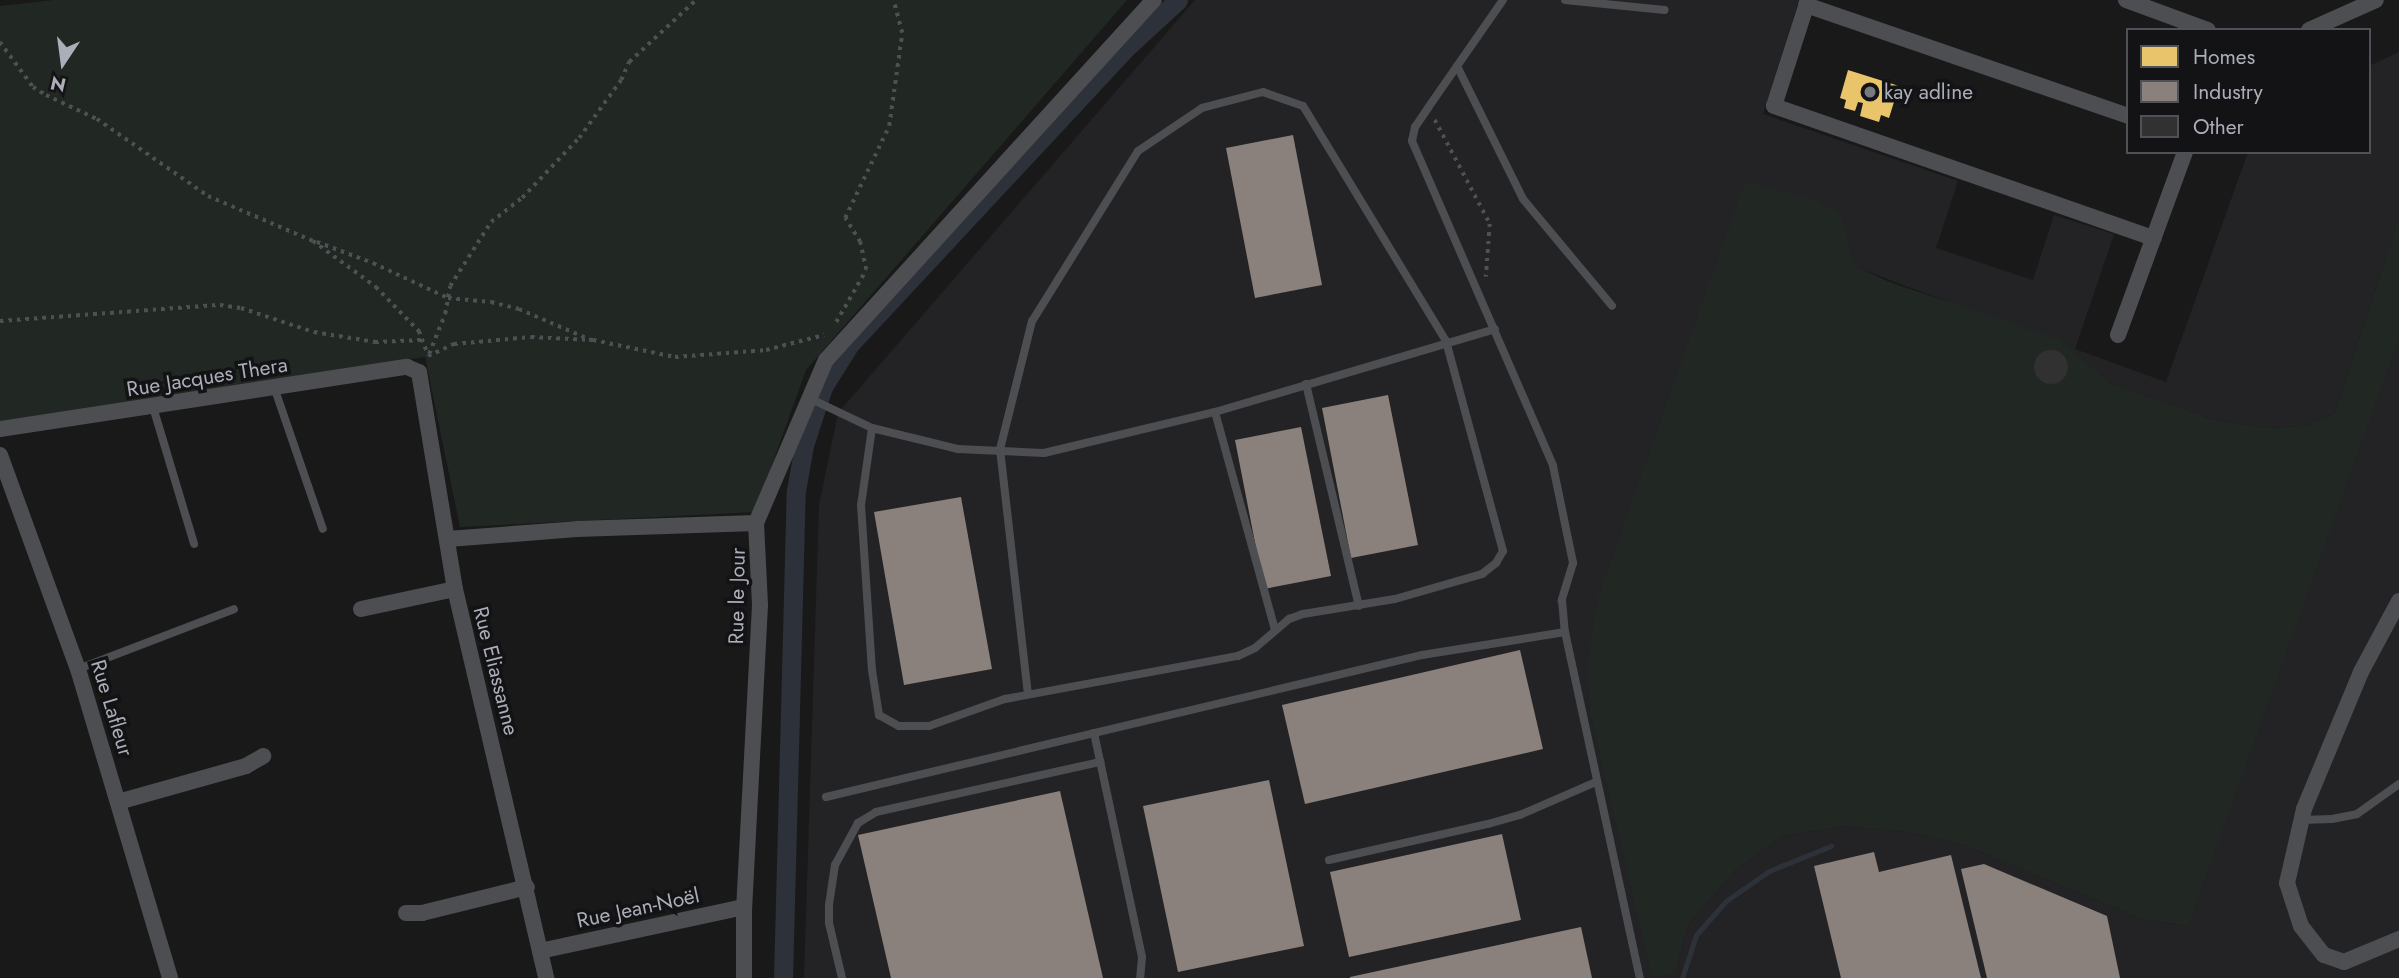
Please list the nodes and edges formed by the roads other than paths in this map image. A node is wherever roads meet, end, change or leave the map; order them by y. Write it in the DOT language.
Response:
graph roads {
  1 [pos="1154,0"];
  2 [pos="1503,0"];
  3 [pos="1565,0"];
  4 [pos="2126,0"];
  5 [pos="2376,0"];
  6 [pos="1807,2"];
  7 [pos="1665,10"];
  8 [pos="2203,28"];
  9 [pos="2313,28"];
  10 [pos="1457,66"];
  11 [pos="2126,115"];
  12 [pos="2184,154"];
  13 [pos="2154,238"];
  14 [pos="1612,306"];
  15 [pos="1495,328"];
  16 [pos="2118,335"];
  17 [pos="1446,341"];
  18 [pos="419,372"];
  19 [pos="1306,384"];
  20 [pos="274,387"];
  21 [pos="809,397"];
  22 [pos="153,407"];
  23 [pos="1215,412"];
  24 [pos="872,428"];
  25 [pos="0,429"];
  26 [pos="1000,449"];
  27 [pos="0,456"];
  28 [pos="756,523"];
  29 [pos="324,529"];
  30 [pos="448,539"];
  31 [pos="194,544"];
  32 [pos="455,589"];
  33 [pos="2399,601"];
  34 [pos="1359,606"];
  35 [pos="234,609"];
  36 [pos="361,609"];
  37 [pos="1275,630"];
  38 [pos="1565,632"];
  39 [pos="78,668"];
  40 [pos="1028,694"];
  41 [pos="1094,733"];
  42 [pos="263,756"];
  43 [pos="1100,762"];
  44 [pos="1596,782"];
  45 [pos="2399,784"];
  46 [pos="826,797"];
  47 [pos="118,802"];
  48 [pos="2301,820"];
  49 [pos="1329,860"];
  50 [pos="527,887"];
  51 [pos="744,907"];
  52 [pos="406,913"];
  53 [pos="2399,939"];
  54 [pos="540,951"];
  55 [pos="170,978"];
  56 [pos="546,978"];
  57 [pos="744,978"];
  58 [pos="842,978"];
  59 [pos="1140,978"];
  60 [pos="1640,978"];
  1 -- 21 [label="street"];
  2 -- 10 [label="lane"];
  3 -- 7 [label="lane"];
  4 -- 8 [label="street"];
  5 -- 9 [label="street"];
  6 -- 11 [label="street"];
  6 -- 13 [label="street"];
  10 -- 14 [label="lane"];
  10 -- 15 [label="lane"];
  12 -- 13 [label="street"];
  13 -- 16 [label="street"];
  15 -- 17 [label="lane"];
  15 -- 38 [label="lane"];
  17 -- 19 [label="lane"];
  17 -- 26 [label="lane"];
  17 -- 34 [label="lane"];
  18 -- 20 [label="street, Rue Jacques Thera"];
  18 -- 30 [label="street, Rue Eliassanne"];
  19 -- 23 [label="lane"];
  19 -- 34 [label="lane"];
  20 -- 22 [label="street, Rue Jacques Thera"];
  20 -- 29 [label="lane"];
  21 -- 24 [label="lane"];
  21 -- 28 [label="street"];
  22 -- 25 [label="street, Rue Jacques Thera"];
  22 -- 31 [label="lane"];
  23 -- 26 [label="lane"];
  23 -- 37 [label="lane"];
  24 -- 26 [label="lane"];
  24 -- 40 [label="lane"];
  26 -- 40 [label="lane"];
  27 -- 39 [label="street, Rue Lafleur"];
  28 -- 30 [label="street, Rue le Jour"];
  28 -- 51 [label="street, Rue le Jour"];
  30 -- 32 [label="street, Rue Eliassanne"];
  32 -- 36 [label="street"];
  32 -- 50 [label="street, Rue Eliassanne"];
  33 -- 48 [label="street"];
  34 -- 37 [label="lane"];
  35 -- 39 [label="lane"];
  37 -- 40 [label="lane"];
  38 -- 41 [label="lane"];
  38 -- 44 [label="lane"];
  39 -- 47 [label="street, Rue Lafleur"];
  41 -- 43 [label="lane"];
  41 -- 46 [label="lane"];
  42 -- 47 [label="street"];
  43 -- 58 [label="lane"];
  43 -- 59 [label="lane"];
  44 -- 49 [label="lane"];
  44 -- 60 [label="lane"];
  45 -- 48 [label="lane"];
  47 -- 55 [label="street, Rue Lafleur"];
  48 -- 53 [label="street"];
  50 -- 52 [label="street"];
  50 -- 54 [label="street, Rue Eliassanne"];
  51 -- 54 [label="street, Rue Jean-Noël"];
  51 -- 57 [label="street, Rue le Jour"];
  54 -- 56 [label="street, Rue Eliassanne"];
}
